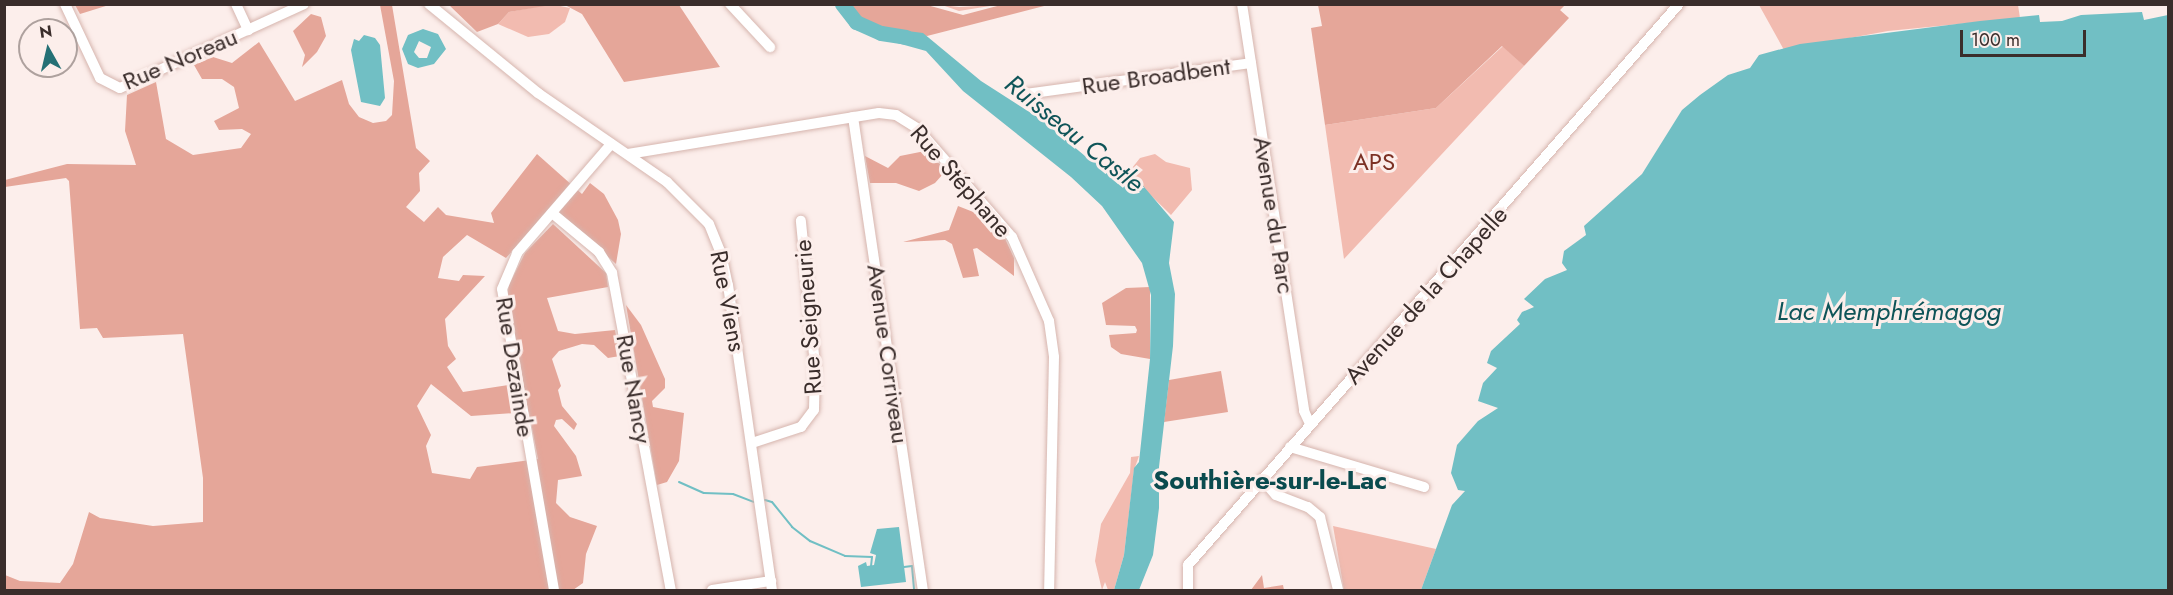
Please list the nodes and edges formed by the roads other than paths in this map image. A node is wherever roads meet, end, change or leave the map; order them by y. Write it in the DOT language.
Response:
graph roads {
  1 [pos="65,4"];
  2 [pos="236,4"];
  3 [pos="304,4"];
  4 [pos="429,4"];
  5 [pos="729,4"];
  6 [pos="1242,4"];
  7 [pos="1679,4"];
  8 [pos="248,30"];
  9 [pos="770,47"];
  10 [pos="1251,63"];
  11 [pos="1025,94"];
  12 [pos="853,117"];
  13 [pos="611,144"];
  14 [pos="628,154"];
  15 [pos="552,213"];
  16 [pos="801,221"];
  17 [pos="1310,424"];
  18 [pos="752,443"];
  19 [pos="1290,447"];
  20 [pos="1262,479"];
  21 [pos="1424,487"];
  22 [pos="772,586"];
  23 [pos="554,591"];
  24 [pos="671,591"];
  25 [pos="712,591"];
  26 [pos="923,591"];
  27 [pos="1049,591"];
  28 [pos="1188,591"];
  29 [pos="1338,591"];
  1 -- 8 [label="street, Rue Noreau"];
  2 -- 8 [label="street"];
  3 -- 8 [label="street, Rue Noreau"];
  4 -- 13 [label="street, Rue Viens"];
  5 -- 9 [label="street"];
  6 -- 10 [label="street, Avenue du Parc"];
  7 -- 17 [label="street, Avenue de la Chapelle"];
  10 -- 11 [label="street, Rue Broadbent"];
  10 -- 17 [label="street, Avenue du Parc"];
  12 -- 14 [label="street, Rue Stéphane"];
  12 -- 26 [label="street, Avenue Corriveau"];
  12 -- 27 [label="street, Rue Stéphane"];
  13 -- 14 [label="street, Rue Viens"];
  13 -- 15 [label="street, Rue Dezainde"];
  14 -- 18 [label="street, Rue Viens"];
  15 -- 23 [label="street, Rue Dezainde"];
  15 -- 24 [label="street, Rue Nancy"];
  16 -- 18 [label="street, Rue Seigneurie"];
  17 -- 19 [label="street, Avenue de la Chapelle"];
  18 -- 22 [label="street, Rue Viens"];
  19 -- 20 [label="street, Avenue de la Chapelle"];
  19 -- 21 [label="street"];
  20 -- 28 [label="street, Avenue de la Chapelle"];
  20 -- 29 [label="street"];
  22 -- 25 [label="street"];
}
